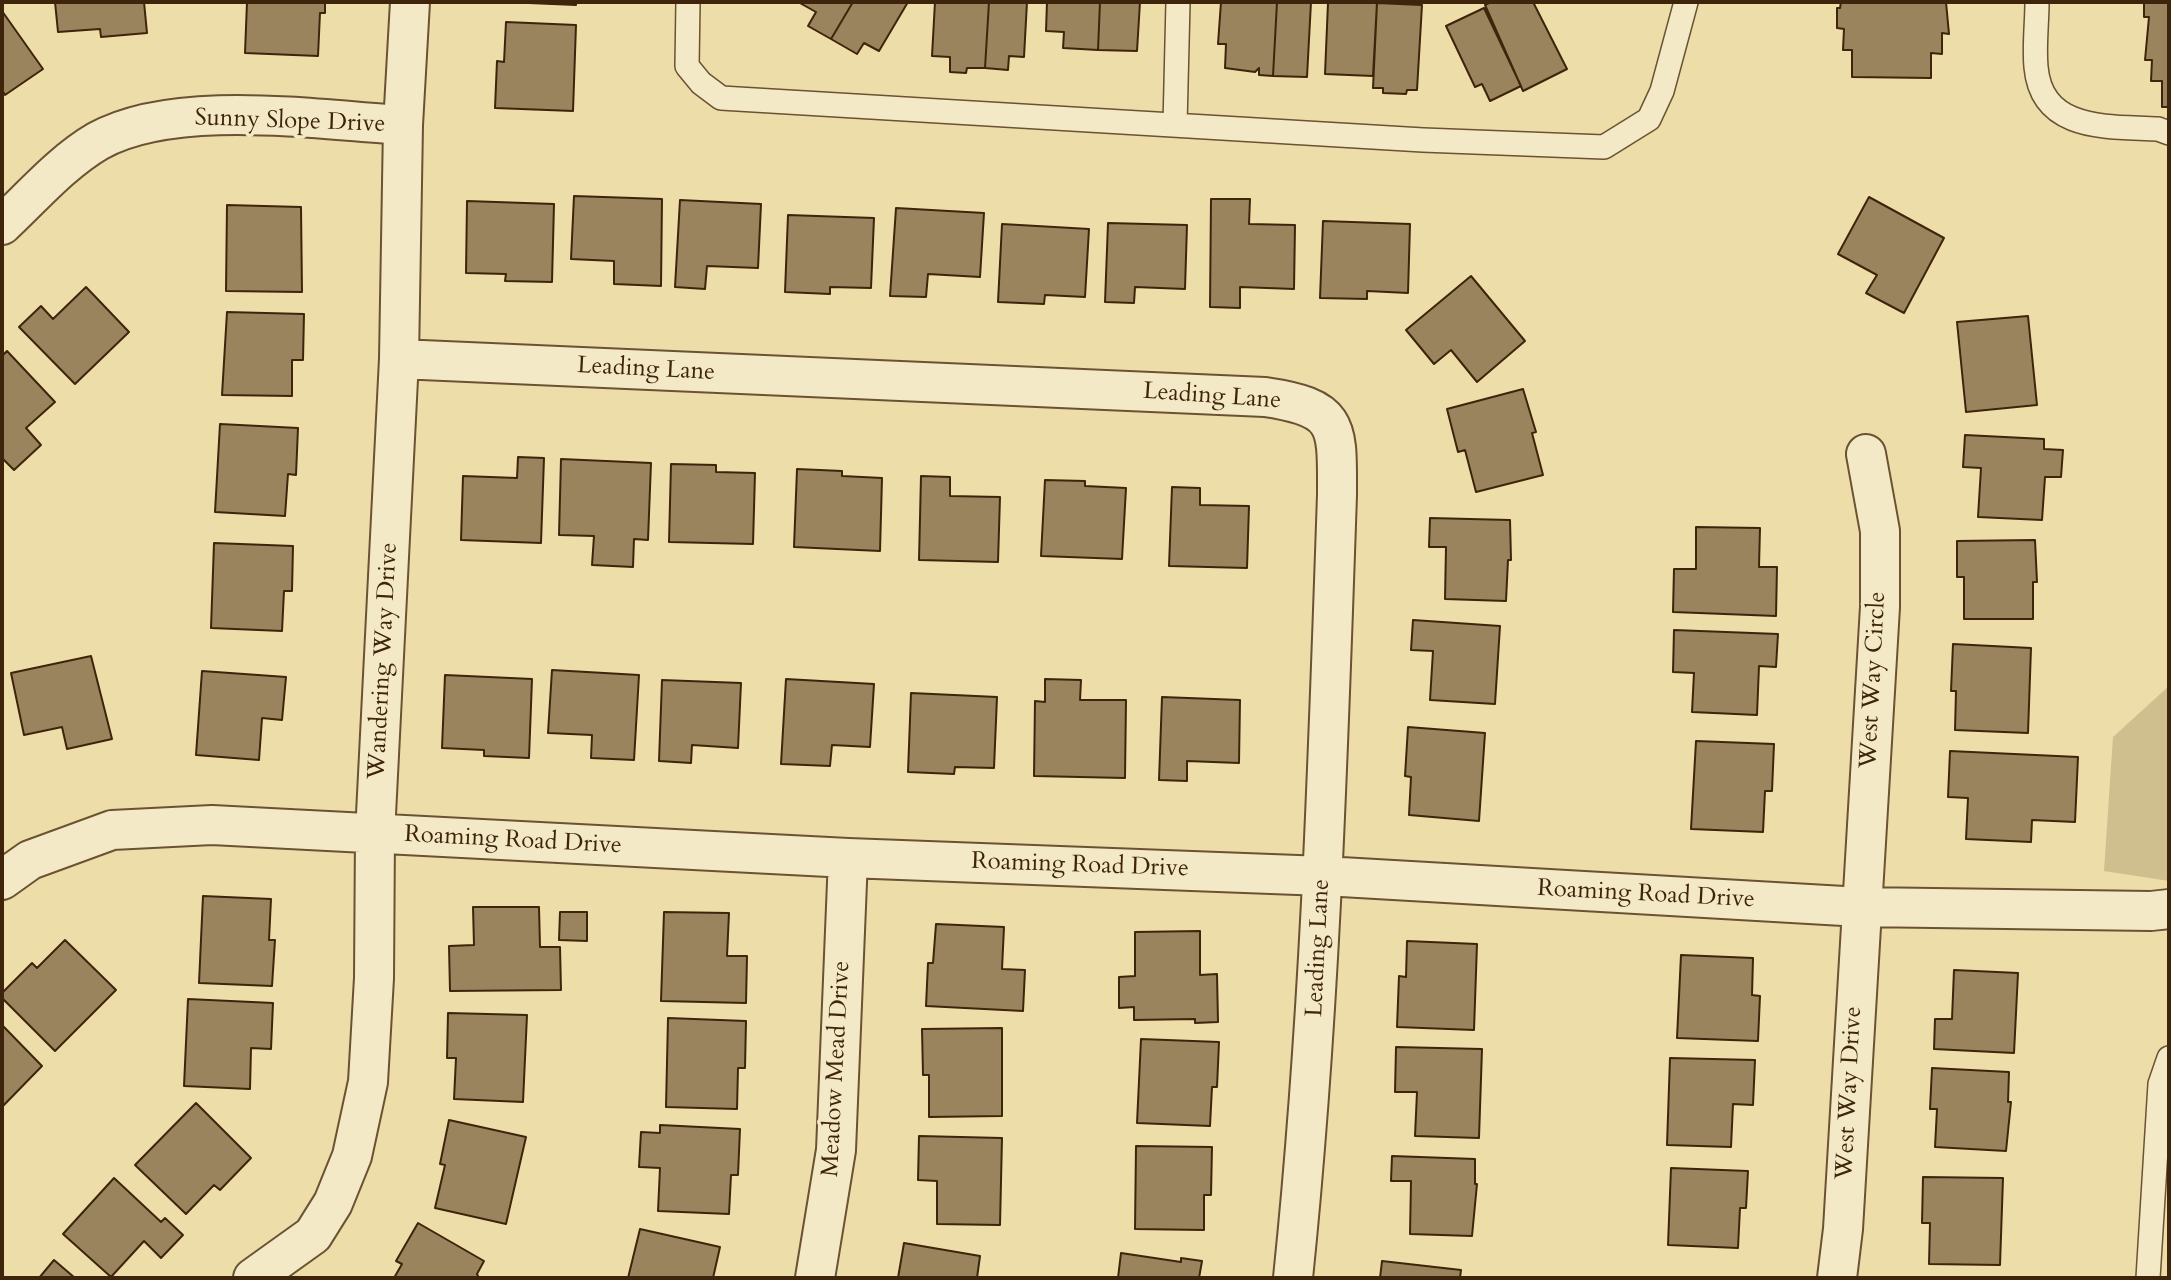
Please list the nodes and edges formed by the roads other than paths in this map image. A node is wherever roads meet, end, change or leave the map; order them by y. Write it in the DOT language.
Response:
graph roads {
  1 [pos="410,2"];
  2 [pos="688,2"];
  3 [pos="1178,2"];
  4 [pos="1686,2"];
  5 [pos="2036,2"];
  6 [pos="404,125"];
  7 [pos="1175,125"];
  8 [pos="2169,133"];
  9 [pos="2,225"];
  10 [pos="399,359"];
  11 [pos="1866,454"];
  12 [pos="376,834"];
  13 [pos="848,858"];
  14 [pos="1324,876"];
  15 [pos="2,880"];
  16 [pos="1861,907"];
  17 [pos="2169,909"];
  18 [pos="2169,1058"];
  19 [pos="253,1278"];
  20 [pos="815,1278"];
  21 [pos="1293,1278"];
  22 [pos="1837,1278"];
  23 [pos="2148,1278"];
  1 -- 6 [label="street, Wandering Way Drive"];
  2 -- 7 [label="lane"];
  3 -- 7 [label="lane"];
  4 -- 7 [label="lane"];
  5 -- 8 [label="lane"];
  6 -- 9 [label="street, Sunny Slope Drive"];
  6 -- 10 [label="street, Wandering Way Drive"];
  10 -- 12 [label="street, Wandering Way Drive"];
  10 -- 14 [label="street, Leading Lane"];
  11 -- 16 [label="street, West Way Circle"];
  12 -- 13 [label="street, Roaming Road Drive"];
  12 -- 15 [label="street, Roaming Road Drive"];
  12 -- 19 [label="street, Wandering Way Drive"];
  13 -- 14 [label="street, Roaming Road Drive"];
  13 -- 20 [label="street, Meadow Mead Drive"];
  14 -- 16 [label="street, Roaming Road Drive"];
  14 -- 21 [label="street, Leading Lane"];
  16 -- 17 [label="street, Roaming Road Drive"];
  16 -- 22 [label="street, West Way Drive"];
  18 -- 23 [label="lane"];
}
